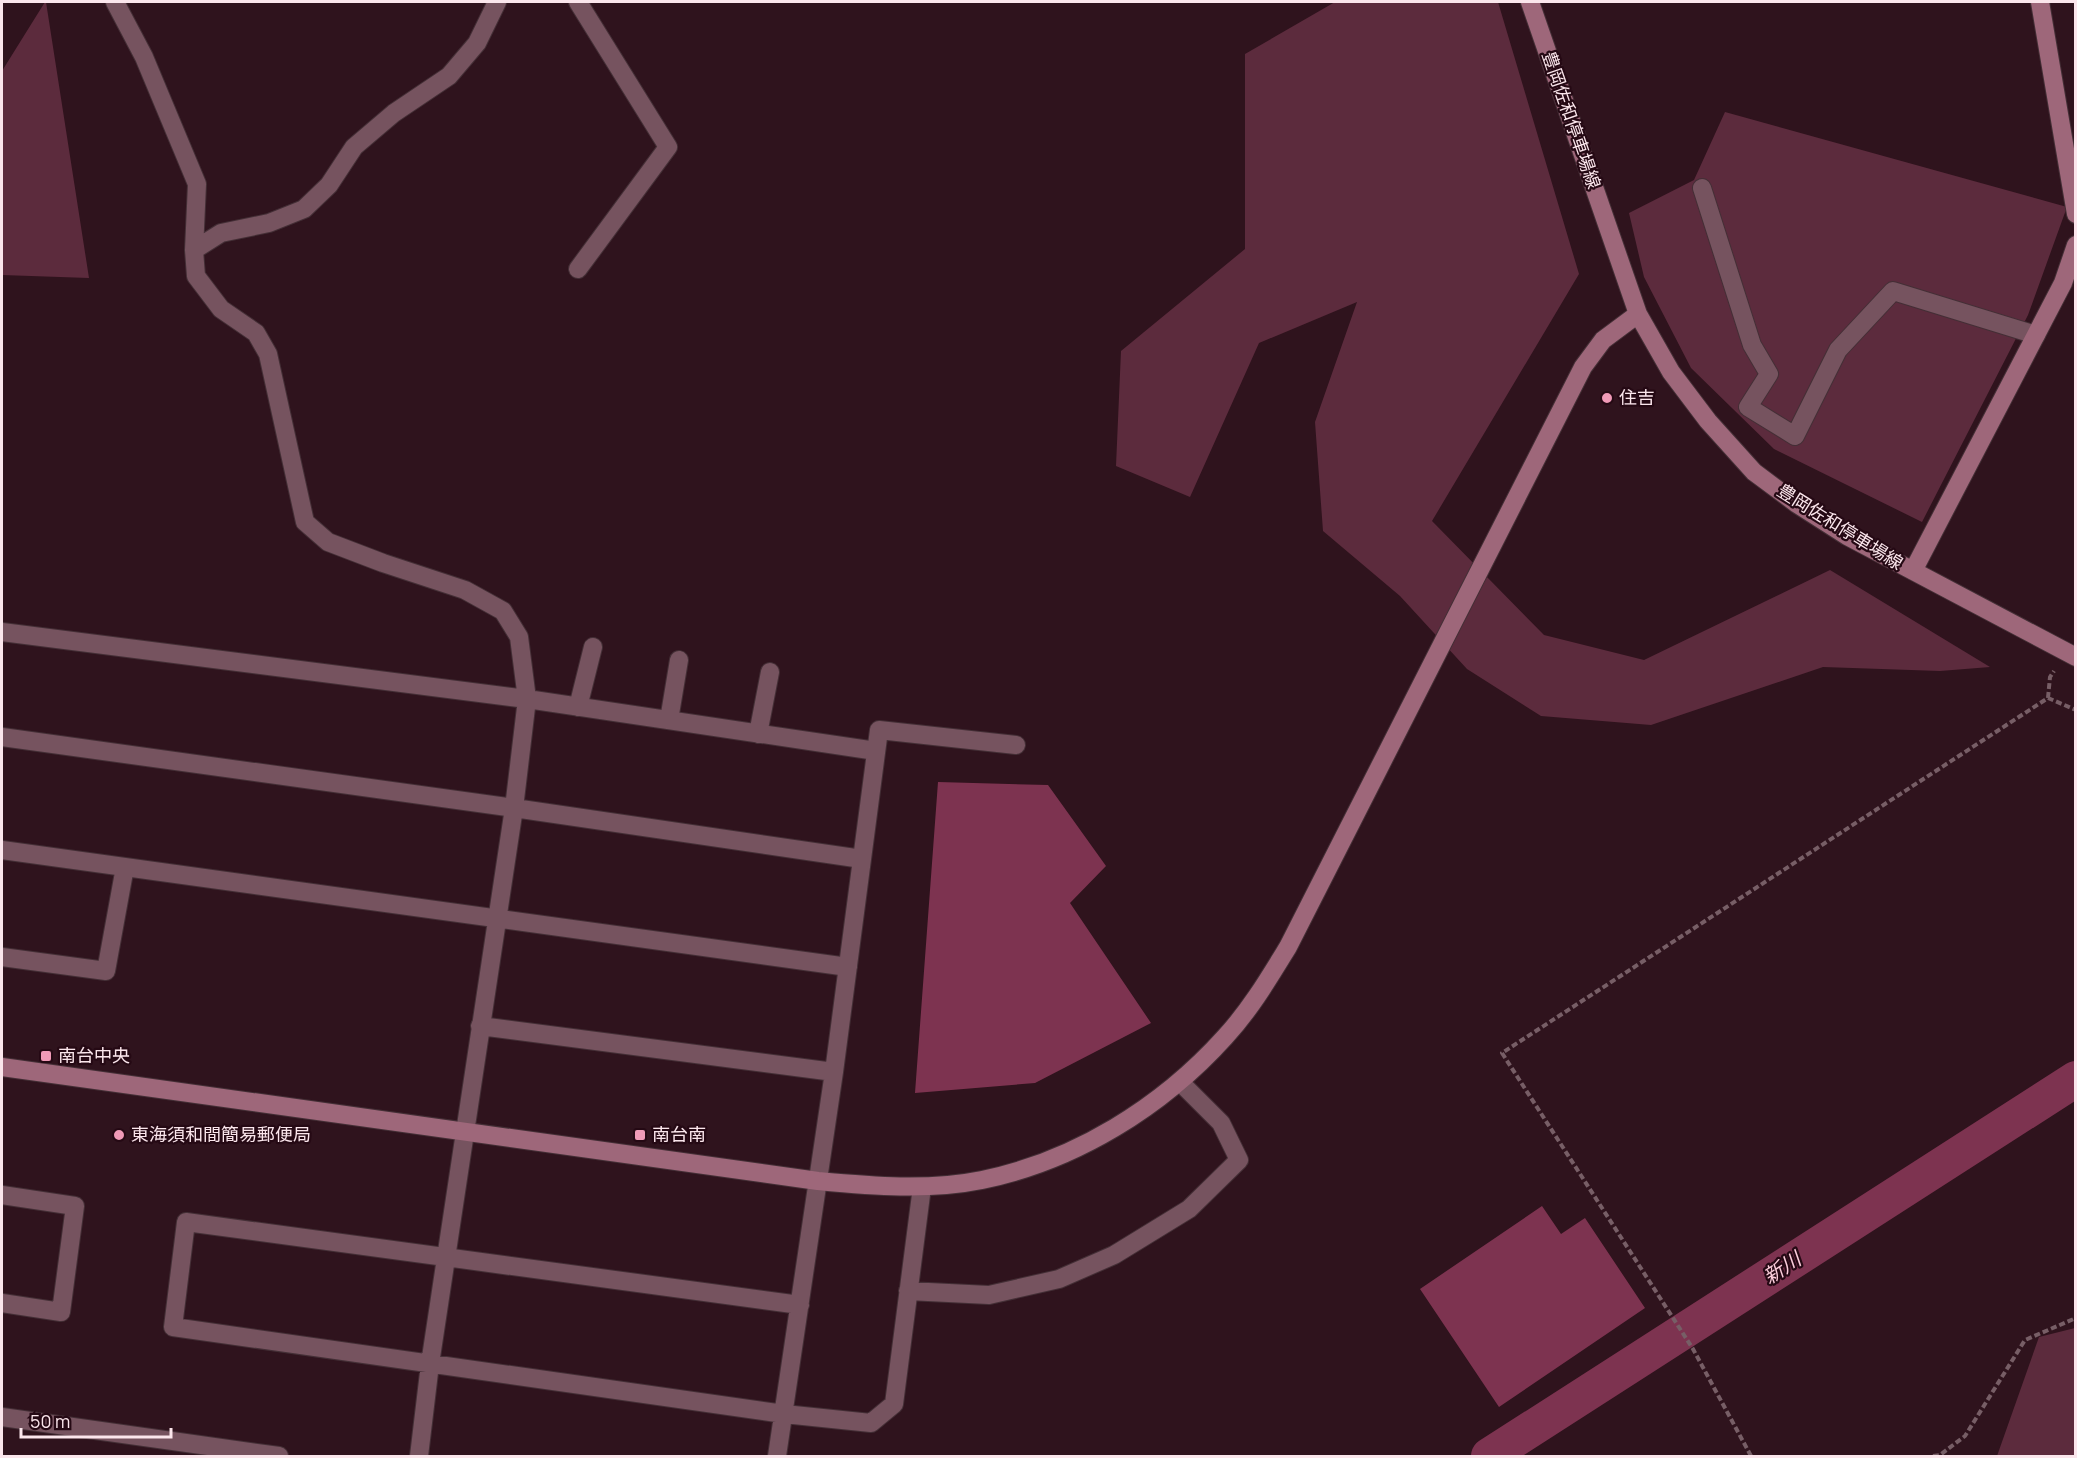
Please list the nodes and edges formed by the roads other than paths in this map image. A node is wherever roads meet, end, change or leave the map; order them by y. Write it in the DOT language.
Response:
graph roads {
  1 [pos="115,2"];
  2 [pos="497,2"];
  3 [pos="578,2"];
  4 [pos="1530,2"];
  5 [pos="2040,2"];
  6 [pos="1702,188"];
  7 [pos="2076,214"];
  8 [pos="2076,245"];
  9 [pos="194,250"];
  10 [pos="578,269"];
  11 [pos="1638,314"];
  12 [pos="2036,335"];
  13 [pos="1913,571"];
  14 [pos="2,632"];
  15 [pos="593,646"];
  16 [pos="2076,657"];
  17 [pos="680,660"];
  18 [pos="770,672"];
  19 [pos="527,699"];
  20 [pos="578,706"];
  21 [pos="669,720"];
  22 [pos="758,734"];
  23 [pos="2,737"];
  24 [pos="1016,745"];
  25 [pos="876,751"];
  26 [pos="514,808"];
  27 [pos="2,850"];
  28 [pos="862,859"];
  29 [pos="125,867"];
  30 [pos="497,919"];
  31 [pos="2,957"];
  32 [pos="848,967"];
  33 [pos="480,1026"];
  34 [pos="2,1067"];
  35 [pos="834,1072"];
  36 [pos="1180,1082"];
  37 [pos="464,1132"];
  38 [pos="818,1181"];
  39 [pos="922,1187"];
  40 [pos="2,1195"];
  41 [pos="446,1258"];
  42 [pos="908,1291"];
  43 [pos="2,1303"];
  44 [pos="801,1305"];
  45 [pos="430,1364"];
  46 [pos="783,1414"];
  47 [pos="2,1417"];
  48 [pos="207,1451"];
  49 [pos="279,1456"];
  50 [pos="419,1456"];
  51 [pos="777,1456"];
  1 -- 9 [label="street"];
  2 -- 9 [label="street"];
  3 -- 10 [label="street"];
  4 -- 11 [label="street, 豊岡佐和停車場線"];
  5 -- 7 [label="street"];
  6 -- 12 [label="street"];
  8 -- 12 [label="street"];
  9 -- 19 [label="street"];
  11 -- 13 [label="street, 豊岡佐和停車場線"];
  11 -- 36 [label="street"];
  12 -- 13 [label="street"];
  13 -- 16 [label="street, 豊岡佐和停車場線"];
  14 -- 19 [label="street"];
  15 -- 20 [label="street"];
  17 -- 21 [label="street"];
  18 -- 22 [label="street"];
  19 -- 20 [label="street"];
  19 -- 26 [label="street"];
  20 -- 21 [label="street"];
  21 -- 22 [label="street"];
  22 -- 25 [label="street"];
  23 -- 26 [label="street"];
  24 -- 25 [label="street"];
  25 -- 28 [label="street"];
  26 -- 28 [label="street"];
  26 -- 30 [label="street"];
  27 -- 29 [label="street"];
  28 -- 32 [label="street"];
  29 -- 30 [label="street"];
  29 -- 31 [label="street"];
  30 -- 32 [label="street"];
  30 -- 33 [label="street"];
  32 -- 35 [label="street"];
  33 -- 35 [label="street"];
  33 -- 37 [label="street"];
  34 -- 37 [label="street"];
  35 -- 38 [label="street"];
  36 -- 39 [label="street"];
  36 -- 42 [label="street"];
  37 -- 38 [label="street"];
  37 -- 41 [label="street"];
  38 -- 39 [label="street"];
  38 -- 44 [label="street"];
  39 -- 42 [label="street"];
  40 -- 43 [label="street"];
  41 -- 44 [label="street"];
  41 -- 45 [label="street"];
  41 -- 45 [label="street"];
  42 -- 46 [label="street"];
  44 -- 46 [label="street"];
  45 -- 46 [label="street"];
  45 -- 50 [label="street"];
  46 -- 51 [label="street"];
  47 -- 48 [label="street"];
  48 -- 49 [label="street"];
}
